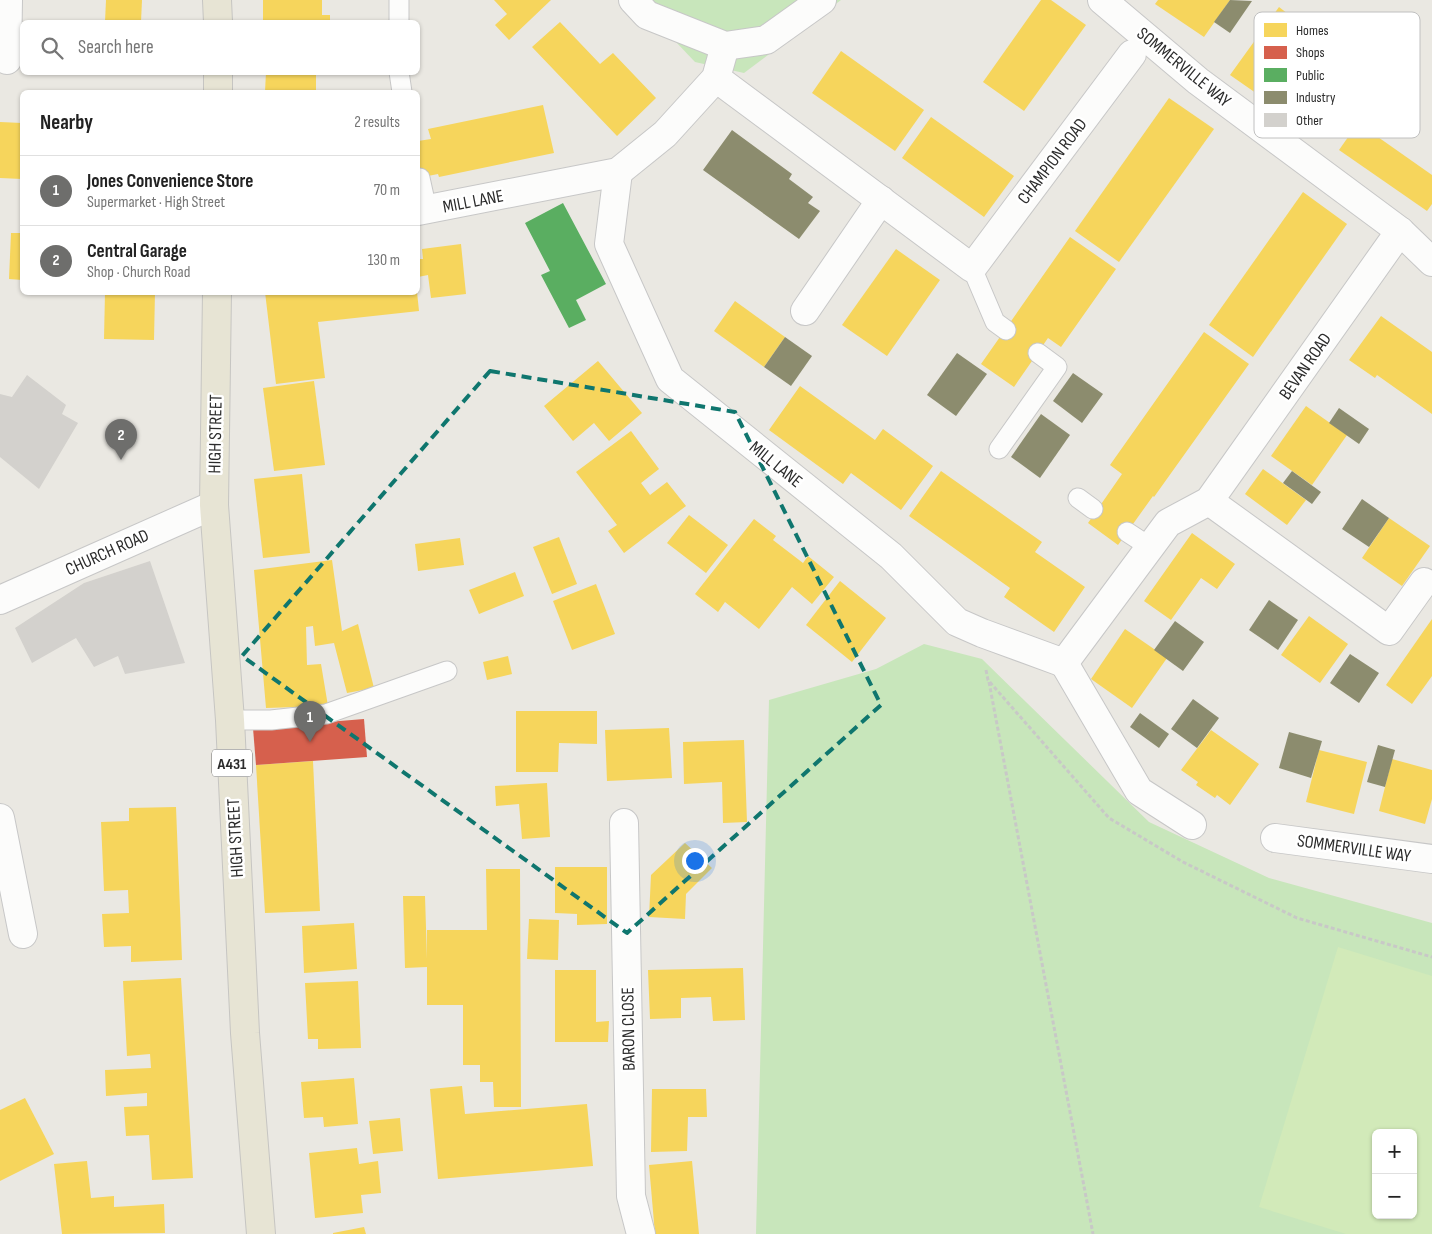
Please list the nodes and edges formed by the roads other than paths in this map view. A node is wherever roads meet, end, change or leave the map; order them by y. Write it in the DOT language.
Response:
graph roads {
  1 [pos="8,0"];
  2 [pos="217,0"];
  3 [pos="399,0"];
  4 [pos="633,0"];
  5 [pos="822,0"];
  6 [pos="1102,0"];
  7 [pos="218,20"];
  8 [pos="399,20"];
  9 [pos="725,46"];
  10 [pos="1132,54"];
  11 [pos="10,61"];
  12 [pos="218,75"];
  13 [pos="399,75"];
  14 [pos="716,78"];
  15 [pos="218,90"];
  16 [pos="402,90"];
  17 [pos="1254,123"];
  18 [pos="1275,138"];
  19 [pos="618,172"];
  20 [pos="420,178"];
  21 [pos="881,200"];
  22 [pos="422,210"];
  23 [pos="1400,231"];
  24 [pos="1432,262"];
  25 [pos="972,268"];
  26 [pos="217,295"];
  27 [pos="805,311"];
  28 [pos="1006,330"];
  29 [pos="1038,353"];
  30 [pos="999,449"];
  31 [pos="1209,501"];
  32 [pos="214,505"];
  33 [pos="1127,532"];
  34 [pos="1150,548"];
  35 [pos="1424,582"];
  36 [pos="0,600"];
  37 [pos="1064,663"];
  38 [pos="447,671"];
  39 [pos="230,720"];
  40 [pos="0,818"];
  41 [pos="624,823"];
  42 [pos="1192,824"];
  43 [pos="1275,838"];
  44 [pos="1432,859"];
  45 [pos="23,934"];
  46 [pos="260,1234"];
  47 [pos="641,1234"];
  1 -- 11 [label="street"];
  2 -- 7 [label="main road"];
  3 -- 8 [label="lane"];
  4 -- 9 [label="street"];
  5 -- 9 [label="street"];
  6 -- 17 [label="street, SOMMERVILLE WAY"];
  9 -- 14 [label="street, MILL LANE"];
  10 -- 25 [label="street, CHAMPION ROAD"];
  12 -- 15 [label="main road"];
  13 -- 16 [label="lane"];
  14 -- 19 [label="street, MILL LANE"];
  14 -- 21 [label="street"];
  18 -- 23 [label="street, SOMMERVILLE WAY"];
  19 -- 22 [label="street, MILL LANE"];
  19 -- 37 [label="street, MILL LANE"];
  20 -- 22 [label="lane"];
  21 -- 25 [label="street"];
  21 -- 27 [label="street"];
  23 -- 24 [label="street, SOMMERVILLE WAY"];
  23 -- 31 [label="street, BEVAN ROAD"];
  25 -- 28 [label="lane"];
  26 -- 32 [label="main road, HIGH STREET / A431"];
  29 -- 30 [label="lane"];
  31 -- 34 [label="street, BEVAN ROAD"];
  31 -- 35 [label="street"];
  32 -- 36 [label="street, CHURCH ROAD"];
  32 -- 39 [label="main road, HIGH STREET / A431"];
  33 -- 34 [label="lane"];
  34 -- 37 [label="street, BEVAN ROAD"];
  37 -- 42 [label="street"];
  38 -- 39 [label="lane"];
  39 -- 46 [label="main road, HIGH STREET / A431"];
  40 -- 45 [label="street"];
  41 -- 47 [label="street, BARON CLOSE"];
  43 -- 44 [label="street, SOMMERVILLE WAY"];
}
